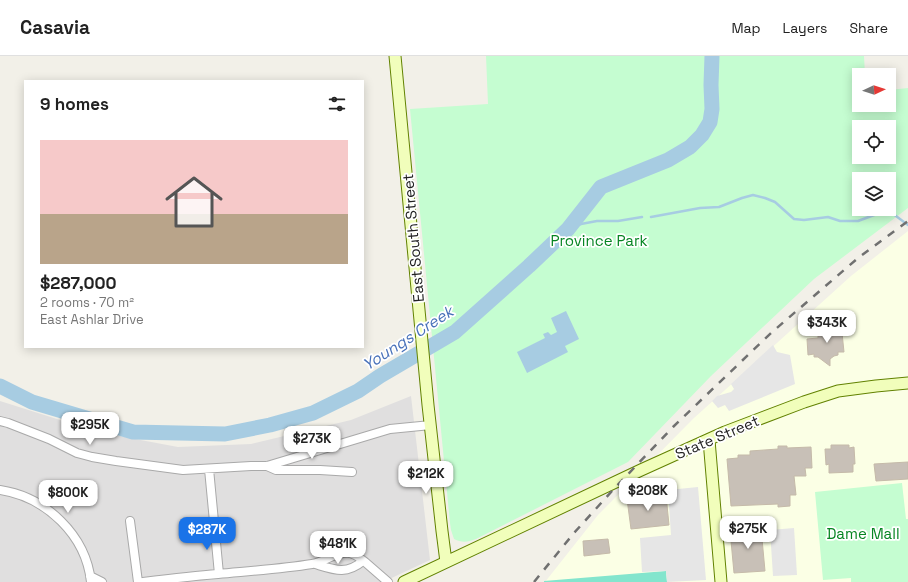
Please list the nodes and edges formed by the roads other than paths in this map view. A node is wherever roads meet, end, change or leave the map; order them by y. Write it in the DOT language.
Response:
graph roads {
  1 [pos="395,56"];
  2 [pos="908,383"];
  3 [pos="0,421"];
  4 [pos="431,425"];
  5 [pos="709,440"];
  6 [pos="267,466"];
  7 [pos="209,469"];
  8 [pos="352,472"];
  9 [pos="0,490"];
  10 [pos="130,521"];
  11 [pos="363,561"];
  12 [pos="446,562"];
  13 [pos="315,564"];
  14 [pos="218,574"];
  15 [pos="90,579"];
  16 [pos="102,582"];
  17 [pos="138,582"];
  18 [pos="143,582"];
  19 [pos="388,582"];
  20 [pos="404,582"];
  21 [pos="721,582"];
  1 -- 4 [label="street, East South Street"];
  2 -- 5 [label="street, State Street"];
  3 -- 7 [label="street"];
  4 -- 6 [label="street"];
  4 -- 12 [label="street, East South Street"];
  5 -- 12 [label="street, State Street"];
  5 -- 21 [label="street"];
  6 -- 7 [label="street"];
  6 -- 8 [label="street"];
  7 -- 14 [label="street"];
  9 -- 15 [label="street"];
  10 -- 17 [label="street"];
  11 -- 13 [label="street"];
  11 -- 13 [label="street"];
  11 -- 19 [label="street"];
  12 -- 20 [label="street, State Street"];
  13 -- 14 [label="street"];
  14 -- 18 [label="street"];
  15 -- 16 [label="street"];
}
